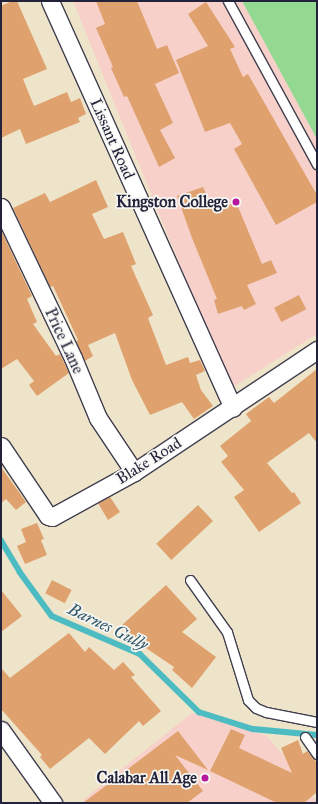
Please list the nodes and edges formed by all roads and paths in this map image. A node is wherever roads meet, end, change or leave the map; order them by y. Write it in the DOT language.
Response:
graph roads {
  1 [pos="50,1"];
  2 [pos="228,1"];
  3 [pos="317,164"];
  4 [pos="1,206"];
  5 [pos="317,350"];
  6 [pos="232,408"];
  7 [pos="1,446"];
  8 [pos="134,472"];
  9 [pos="190,580"];
  10 [pos="317,722"];
  11 [pos="1,730"];
  12 [pos="305,737"];
  13 [pos="317,754"];
  14 [pos="53,803"];
  1 -- 6 [label="street, Lissant Road"];
  2 -- 3 [label="lane"];
  4 -- 8 [label="street, Price Lane"];
  5 -- 6 [label="street, Blake Road"];
  6 -- 8 [label="street, Blake Road"];
  7 -- 8 [label="street, Blake Road"];
  9 -- 10 [label="lane"];
  11 -- 14 [label="street"];
  12 -- 13 [label="lane"];
}
